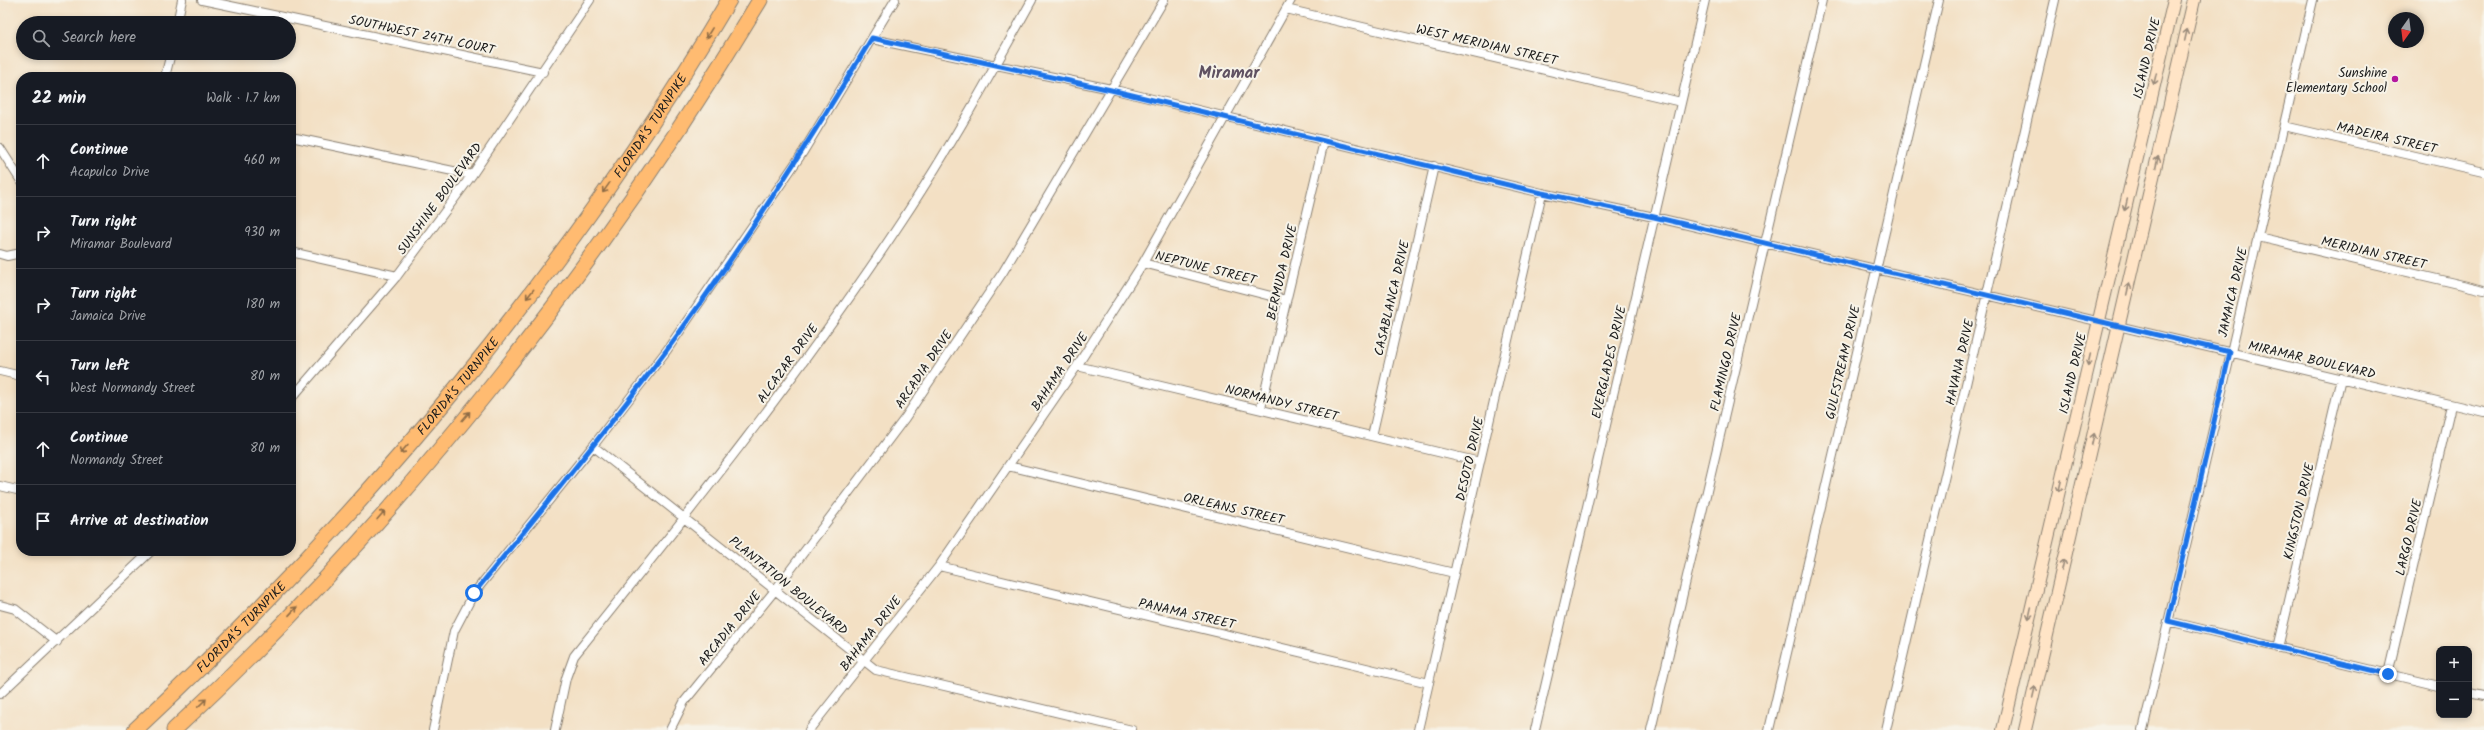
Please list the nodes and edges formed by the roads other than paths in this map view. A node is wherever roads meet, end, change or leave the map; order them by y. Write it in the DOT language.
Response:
graph roads {
  1 [pos="182,0"];
  2 [pos="202,0"];
  3 [pos="590,0"];
  4 [pos="730,0"];
  5 [pos="760,0"];
  6 [pos="894,0"];
  7 [pos="1032,0"];
  8 [pos="1164,0"];
  9 [pos="1291,0"];
  10 [pos="1705,0"];
  11 [pos="1822,0"];
  12 [pos="1939,0"];
  13 [pos="2055,0"];
  14 [pos="2174,0"];
  15 [pos="2194,0"];
  16 [pos="2313,0"];
  17 [pos="1286,10"];
  18 [pos="179,16"];
  19 [pos="278,16"];
  20 [pos="296,20"];
  21 [pos="872,38"];
  22 [pos="169,60"];
  23 [pos="996,66"];
  24 [pos="166,72"];
  25 [pos="543,72"];
  26 [pos="1111,90"];
  27 [pos="1681,102"];
  28 [pos="1226,117"];
  29 [pos="2284,126"];
  30 [pos="296,138"];
  31 [pos="1324,141"];
  32 [pos="0,148"];
  33 [pos="1434,166"];
  34 [pos="2484,172"];
  35 [pos="16,173"];
  36 [pos="472,175"];
  37 [pos="1542,193"];
  38 [pos="1654,217"];
  39 [pos="2258,237"];
  40 [pos="1765,243"];
  41 [pos="296,253"];
  42 [pos="0,254"];
  43 [pos="16,254"];
  44 [pos="1143,263"];
  45 [pos="1875,270"];
  46 [pos="397,276"];
  47 [pos="2484,290"];
  48 [pos="1987,296"];
  49 [pos="1286,300"];
  50 [pos="2098,322"];
  51 [pos="2119,327"];
  52 [pos="2230,352"];
  53 [pos="1077,366"];
  54 [pos="0,371"];
  55 [pos="16,375"];
  56 [pos="2341,378"];
  57 [pos="296,393"];
  58 [pos="2451,404"];
  59 [pos="1261,408"];
  60 [pos="2484,412"];
  61 [pos="1372,436"];
  62 [pos="593,446"];
  63 [pos="1480,462"];
  64 [pos="1008,466"];
  65 [pos="0,486"];
  66 [pos="16,490"];
  67 [pos="685,518"];
  68 [pos="146,556"];
  69 [pos="939,566"];
  70 [pos="1454,573"];
  71 [pos="776,589"];
  72 [pos="0,605"];
  73 [pos="2168,621"];
  74 [pos="57,642"];
  75 [pos="2278,648"];
  76 [pos="863,661"];
  77 [pos="2388,674"];
  78 [pos="1429,683"];
  79 [pos="2436,685"];
  80 [pos="0,694"];
  81 [pos="2472,694"];
  82 [pos="2484,696"];
  83 [pos="135,730"];
  84 [pos="174,730"];
  85 [pos="433,730"];
  86 [pos="555,730"];
  87 [pos="670,730"];
  88 [pos="809,730"];
  89 [pos="1132,730"];
  90 [pos="1418,730"];
  91 [pos="1535,730"];
  92 [pos="1651,730"];
  93 [pos="1769,730"];
  94 [pos="1886,730"];
  95 [pos="2003,730"];
  96 [pos="2025,730"];
  97 [pos="2143,730"];
  1 -- 18 [label="street"];
  2 -- 19 [label="street, SOUTHWEST 24TH COURT"];
  3 -- 25 [label="street, SUNSHINE BOULEVARD"];
  4 -- 83 [label="highway, FLORIDA'S TURNPIKE, one-way"];
  84 -- 5 [label="highway, FLORIDA'S TURNPIKE, one-way"];
  6 -- 21 [label="street"];
  7 -- 23 [label="street, ALCAZAR DRIVE"];
  8 -- 26 [label="street, ARCADIA DRIVE"];
  9 -- 17 [label="street, BAHAMA DRIVE"];
  10 -- 27 [label="street, EVERGLADES DRIVE"];
  11 -- 40 [label="street, FLAMINGO DRIVE"];
  12 -- 45 [label="street, GULFSTREAM DRIVE"];
  13 -- 48 [label="street, HAVANA DRIVE"];
  14 -- 50 [label="street, ISLAND DRIVE, one-way"];
  51 -- 15 [label="street, one-way"];
  16 -- 29 [label="street, JAMAICA DRIVE"];
  17 -- 27 [label="street, WEST MERIDIAN STREET"];
  17 -- 28 [label="street, BAHAMA DRIVE"];
  20 -- 25 [label="street, SOUTHWEST 24TH COURT"];
  21 -- 23 [label="street, MIRAMAR BOULEVARD"];
  21 -- 62 [label="street"];
  22 -- 24 [label="street"];
  23 -- 26 [label="street, MIRAMAR BOULEVARD"];
  23 -- 67 [label="street, ALCAZAR DRIVE"];
  25 -- 36 [label="street, SUNSHINE BOULEVARD"];
  26 -- 28 [label="street, MIRAMAR BOULEVARD"];
  26 -- 71 [label="street, ARCADIA DRIVE"];
  27 -- 38 [label="street, EVERGLADES DRIVE"];
  28 -- 31 [label="street, MIRAMAR BOULEVARD"];
  28 -- 44 [label="street, BAHAMA DRIVE"];
  29 -- 34 [label="street, MADEIRA STREET"];
  29 -- 39 [label="street, JAMAICA DRIVE"];
  30 -- 36 [label="street"];
  31 -- 33 [label="street, MIRAMAR BOULEVARD"];
  31 -- 49 [label="street, BERMUDA DRIVE"];
  32 -- 35 [label="street"];
  33 -- 37 [label="street, MIRAMAR BOULEVARD"];
  33 -- 61 [label="street, CASABLANCA DRIVE"];
  36 -- 46 [label="street, SUNSHINE BOULEVARD"];
  37 -- 38 [label="street, MIRAMAR BOULEVARD"];
  37 -- 63 [label="street, DESOTO DRIVE"];
  38 -- 40 [label="street, MIRAMAR BOULEVARD"];
  38 -- 91 [label="street, EVERGLADES DRIVE"];
  39 -- 47 [label="street, MERIDIAN STREET"];
  39 -- 52 [label="street, JAMAICA DRIVE"];
  40 -- 45 [label="street, MIRAMAR BOULEVARD"];
  40 -- 92 [label="street, FLAMINGO DRIVE"];
  41 -- 46 [label="street"];
  42 -- 43 [label="street"];
  44 -- 49 [label="street, NEPTUNE STREET"];
  44 -- 53 [label="street, BAHAMA DRIVE"];
  45 -- 48 [label="street, MIRAMAR BOULEVARD"];
  45 -- 93 [label="street, GULFSTREAM DRIVE"];
  46 -- 57 [label="street, SUNSHINE BOULEVARD"];
  48 -- 50 [label="street, MIRAMAR BOULEVARD"];
  48 -- 94 [label="street, HAVANA DRIVE"];
  49 -- 59 [label="street, BERMUDA DRIVE"];
  50 -- 51 [label="street, MIRAMAR BOULEVARD"];
  50 -- 95 [label="street, ISLAND DRIVE, one-way"];
  51 -- 52 [label="street, MIRAMAR BOULEVARD"];
  96 -- 51 [label="street, one-way"];
  52 -- 56 [label="street, MIRAMAR BOULEVARD"];
  52 -- 73 [label="street, JAMAICA DRIVE"];
  53 -- 59 [label="street, NORMANDY STREET"];
  53 -- 64 [label="street, BAHAMA DRIVE"];
  54 -- 55 [label="street"];
  56 -- 58 [label="street, MIRAMAR BOULEVARD"];
  56 -- 75 [label="street, KINGSTON DRIVE"];
  58 -- 60 [label="street, MIRAMAR BOULEVARD"];
  58 -- 77 [label="street, LARGO DRIVE"];
  59 -- 61 [label="street, NORMANDY STREET"];
  61 -- 63 [label="street, NORMANDY STREET"];
  62 -- 67 [label="street, PLANTATION BOULEVARD"];
  62 -- 85 [label="street"];
  63 -- 70 [label="street, DESOTO DRIVE"];
  64 -- 69 [label="street, BAHAMA DRIVE"];
  64 -- 70 [label="street, ORLEANS STREET"];
  65 -- 66 [label="street"];
  67 -- 71 [label="street, PLANTATION BOULEVARD"];
  67 -- 86 [label="street, ALCAZAR DRIVE"];
  68 -- 74 [label="street"];
  69 -- 76 [label="street, BAHAMA DRIVE"];
  69 -- 78 [label="street, PANAMA STREET"];
  70 -- 78 [label="street, DESOTO DRIVE"];
  71 -- 76 [label="street, PLANTATION BOULEVARD"];
  71 -- 87 [label="street, ARCADIA DRIVE"];
  72 -- 74 [label="street"];
  73 -- 75 [label="street"];
  73 -- 97 [label="street, JAMAICA DRIVE"];
  74 -- 80 [label="street"];
  75 -- 77 [label="street"];
  76 -- 88 [label="street, BAHAMA DRIVE"];
  76 -- 89 [label="street, PLANTATION BOULEVARD"];
  77 -- 79 [label="street"];
  78 -- 90 [label="street, DESOTO DRIVE"];
  81 -- 82 [label="street"];
}
